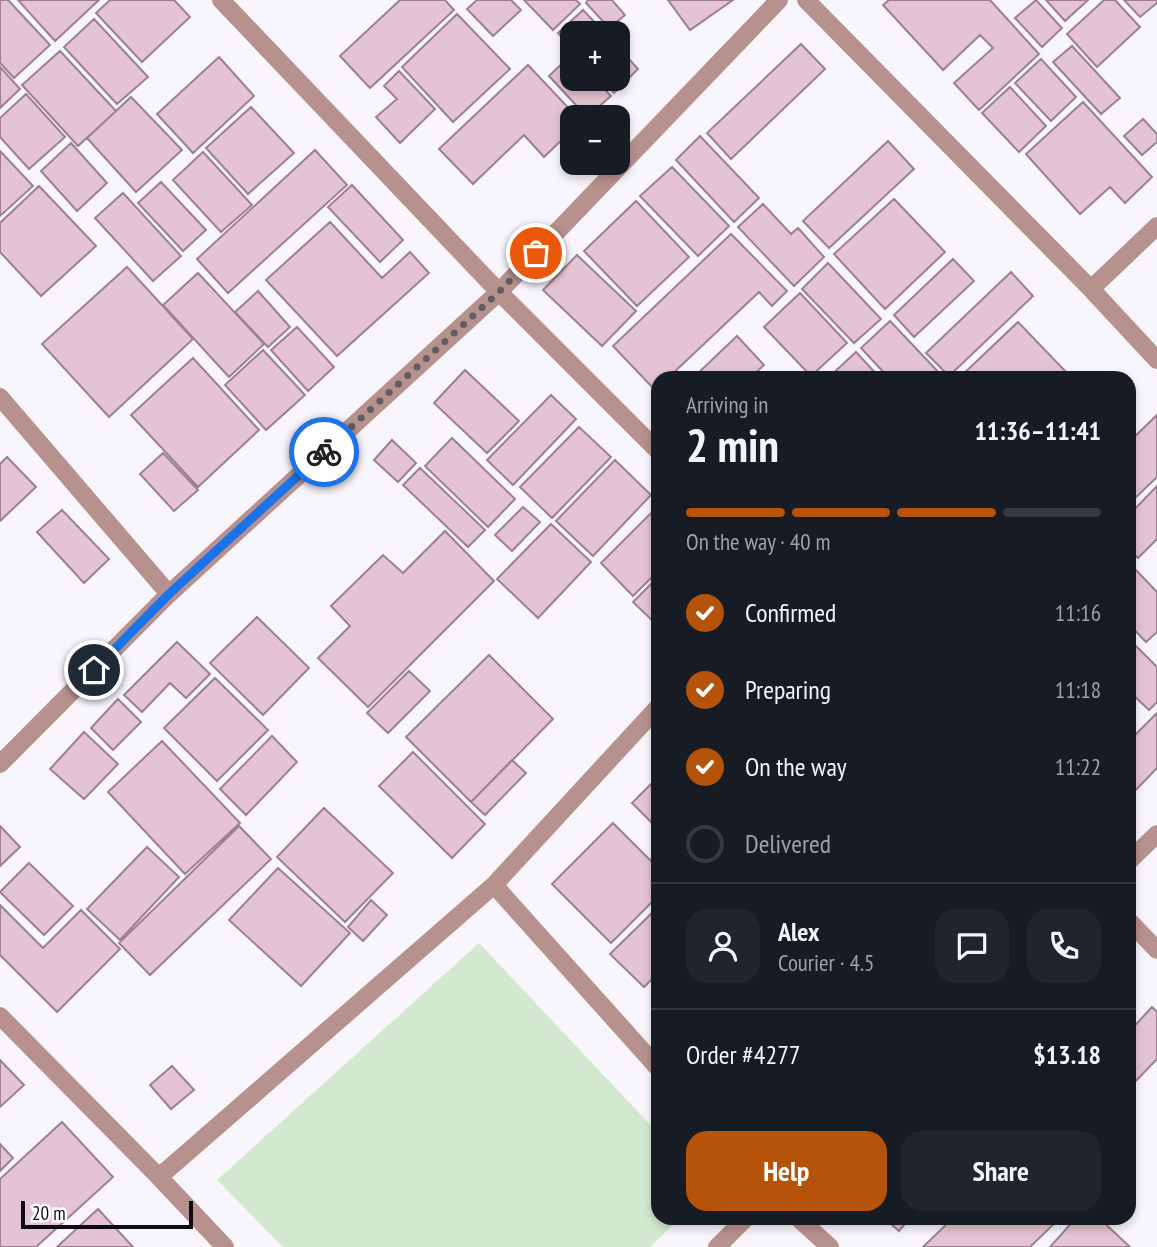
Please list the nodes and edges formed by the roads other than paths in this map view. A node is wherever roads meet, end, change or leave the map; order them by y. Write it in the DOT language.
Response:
graph roads {
  1 [pos="221,0"];
  2 [pos="779,0"];
  3 [pos="806,0"];
  4 [pos="1157,226"];
  5 [pos="1091,289"];
  6 [pos="499,292"];
  7 [pos="1157,359"];
  8 [pos="0,397"];
  9 [pos="651,445"];
  10 [pos="169,594"];
  11 [pos="651,715"];
  12 [pos="0,764"];
  13 [pos="1157,834"];
  14 [pos="1136,854"];
  15 [pos="494,884"];
  16 [pos="1136,928"];
  17 [pos="1157,950"];
  18 [pos="0,1016"];
  19 [pos="651,1060"];
  20 [pos="159,1177"];
  21 [pos="739,1225"];
  22 [pos="806,1225"];
  23 [pos="225,1247"];
  24 [pos="717,1247"];
  25 [pos="830,1247"];
  1 -- 6 [label="street"];
  2 -- 6 [label="street"];
  3 -- 5 [label="street"];
  4 -- 5 [label="street"];
  5 -- 7 [label="street"];
  6 -- 9 [label="street"];
  6 -- 10 [label="street"];
  8 -- 10 [label="street"];
  10 -- 12 [label="street"];
  11 -- 15 [label="street"];
  13 -- 14 [label="street"];
  15 -- 19 [label="street"];
  15 -- 20 [label="street"];
  16 -- 17 [label="street"];
  18 -- 20 [label="street"];
  20 -- 23 [label="street"];
  21 -- 24 [label="street"];
  22 -- 25 [label="street"];
}
